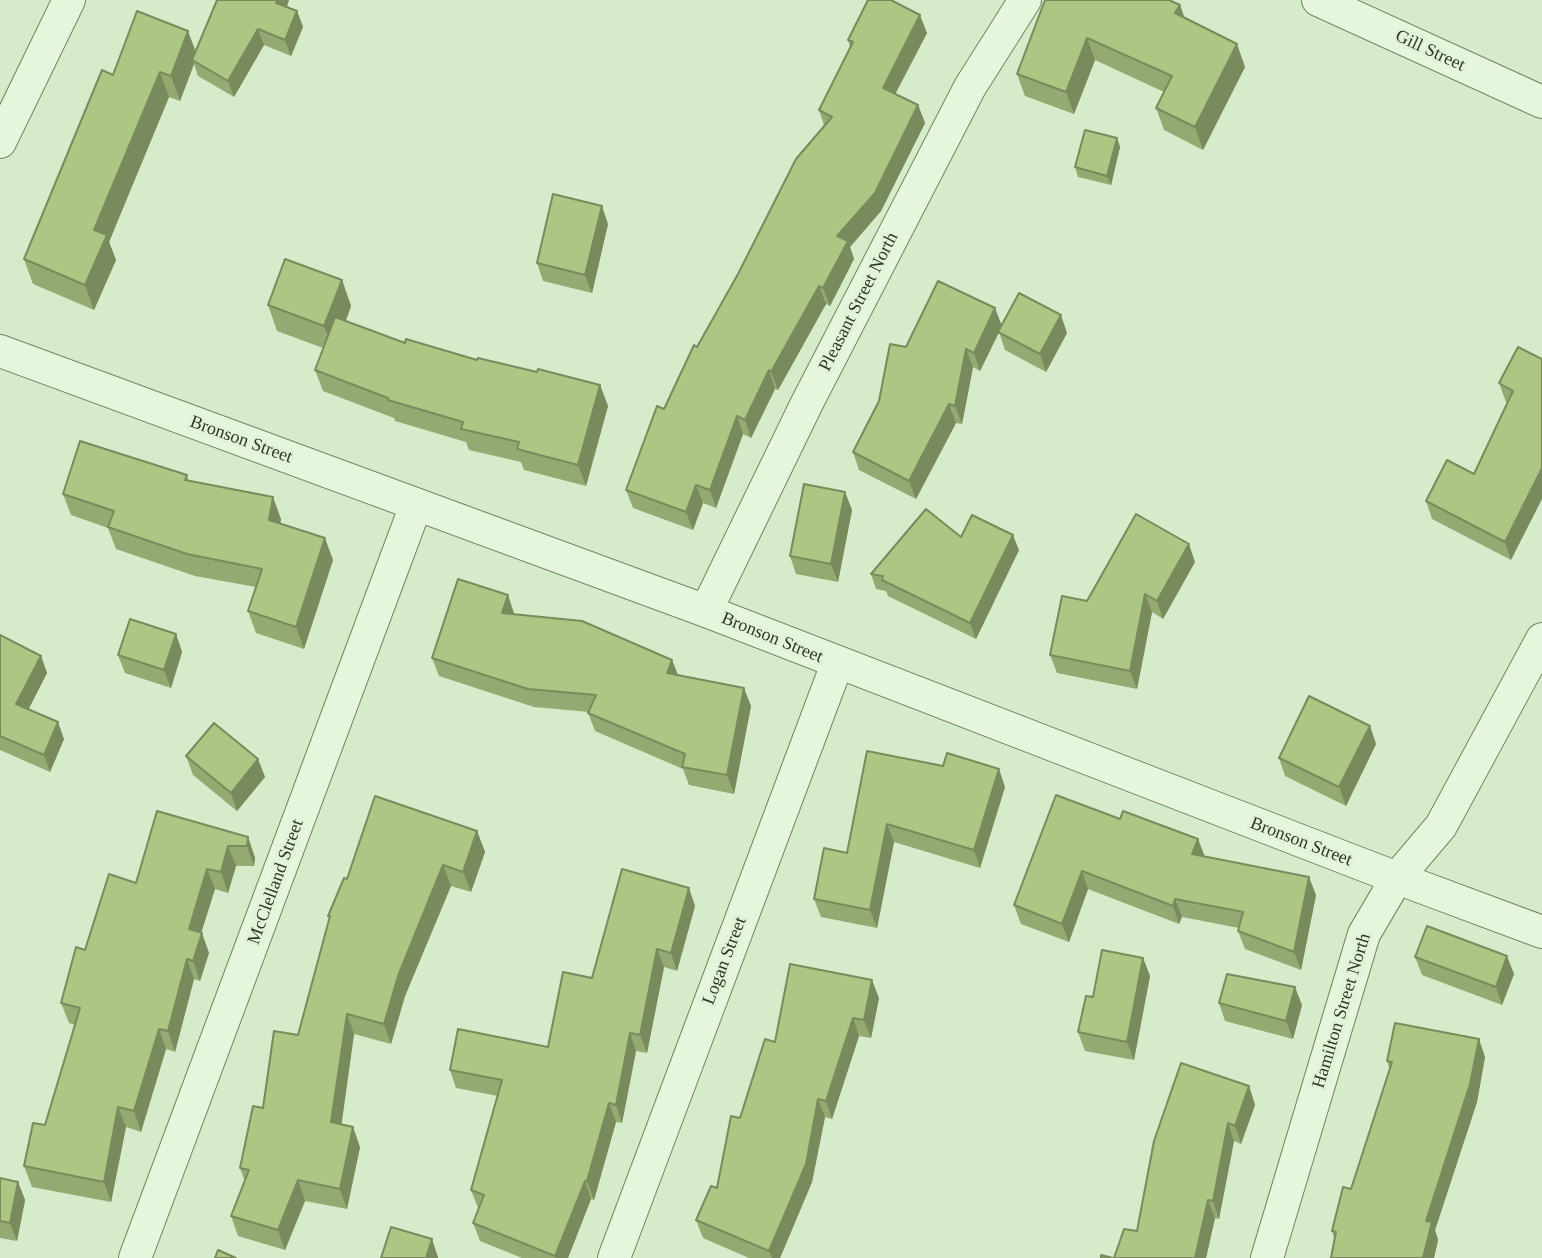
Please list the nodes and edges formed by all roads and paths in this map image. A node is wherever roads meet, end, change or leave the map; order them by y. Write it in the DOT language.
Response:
graph roads {
  1 [pos="69,0"];
  2 [pos="1025,0"];
  3 [pos="1318,0"];
  4 [pos="1542,102"];
  5 [pos="0,142"];
  6 [pos="0,351"];
  7 [pos="416,505"];
  8 [pos="706,611"];
  9 [pos="1542,639"];
  10 [pos="837,664"];
  11 [pos="1397,878"];
  12 [pos="1542,932"];
  13 [pos="135,1258"];
  14 [pos="614,1258"];
  15 [pos="1267,1258"];
  1 -- 5 [label="street"];
  2 -- 8 [label="street, Pleasant Street North"];
  3 -- 4 [label="street, Gill Street"];
  6 -- 7 [label="street, Bronson Street"];
  7 -- 8 [label="street, Bronson Street"];
  7 -- 13 [label="street, McClelland Street"];
  8 -- 10 [label="street, Bronson Street"];
  9 -- 11 [label="street, Hamilton Street North"];
  10 -- 11 [label="street, Bronson Street"];
  10 -- 14 [label="street, Logan Street"];
  11 -- 12 [label="street, Bronson Street"];
  11 -- 15 [label="street, Hamilton Street North"];
}
